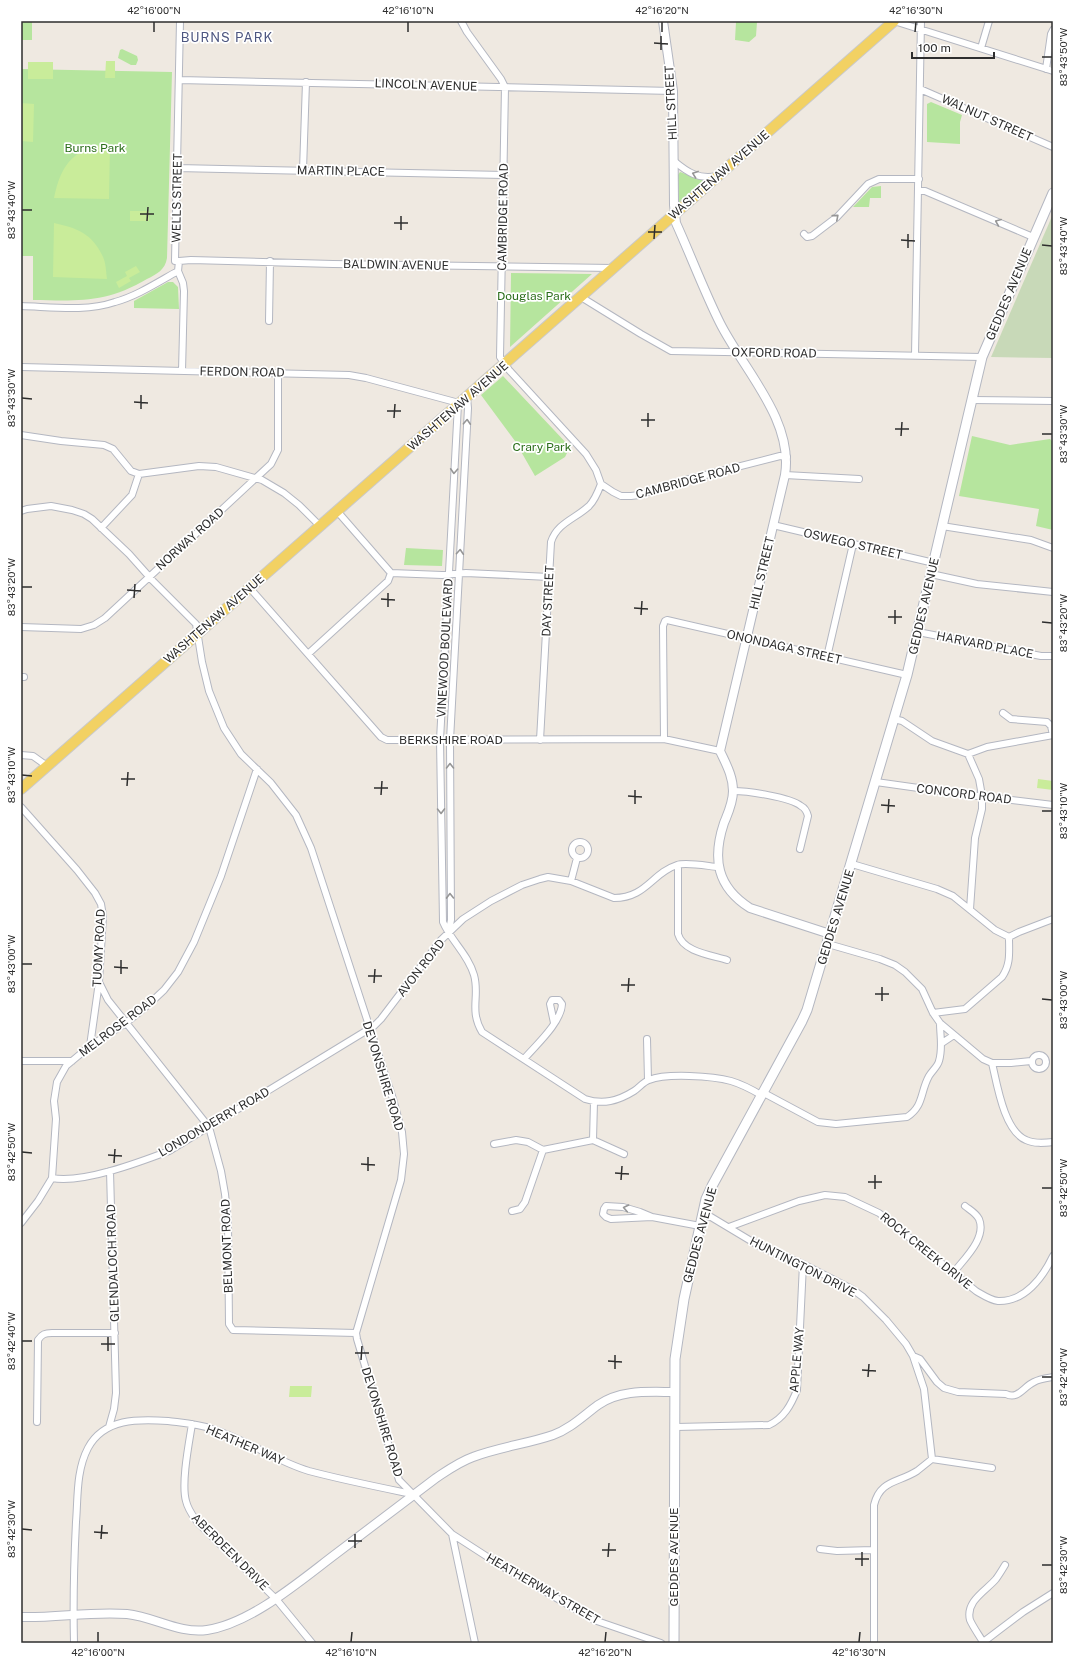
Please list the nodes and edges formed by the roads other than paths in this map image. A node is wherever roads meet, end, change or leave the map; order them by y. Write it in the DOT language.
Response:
graph roads {
  1 [pos="180,21"];
  2 [pos="461,21"];
  3 [pos="664,21"];
  4 [pos="894,21"];
  5 [pos="921,21"];
  6 [pos="989,21"];
  7 [pos="921,29"];
  8 [pos="1053,30"];
  9 [pos="981,48"];
  10 [pos="1046,69"];
  11 [pos="1053,71"];
  12 [pos="179,80"];
  13 [pos="306,82"];
  14 [pos="505,87"];
  15 [pos="920,89"];
  16 [pos="673,90"];
  17 [pos="1053,147"];
  18 [pos="674,161"];
  19 [pos="177,168"];
  20 [pos="303,170"];
  21 [pos="504,175"];
  22 [pos="719,175"];
  23 [pos="919,179"];
  24 [pos="919,191"];
  25 [pos="1053,193"];
  26 [pos="674,214"];
  27 [pos="804,234"];
  28 [pos="1033,237"];
  29 [pos="179,261"];
  30 [pos="270,261"];
  31 [pos="502,266"];
  32 [pos="613,268"];
  33 [pos="178,271"];
  34 [pos="581,297"];
  35 [pos="21,306"];
  36 [pos="269,322"];
  37 [pos="738,353"];
  38 [pos="915,355"];
  39 [pos="982,357"];
  40 [pos="505,365"];
  41 [pos="21,367"];
  42 [pos="182,371"];
  43 [pos="278,373"];
  44 [pos="972,400"];
  45 [pos="461,401"];
  46 [pos="1053,401"];
  47 [pos="21,435"];
  48 [pos="456,457"];
  49 [pos="787,457"];
  50 [pos="466,458"];
  51 [pos="139,474"];
  52 [pos="785,475"];
  53 [pos="256,478"];
  54 [pos="859,479"];
  55 [pos="601,484"];
  56 [pos="21,511"];
  57 [pos="337,511"];
  58 [pos="773,525"];
  59 [pos="320,526"];
  60 [pos="942,526"];
  61 [pos="101,528"];
  62 [pos="853,544"];
  63 [pos="1053,548"];
  64 [pos="934,563"];
  65 [pos="391,573"];
  66 [pos="459,573"];
  67 [pos="449,574"];
  68 [pos="931,574"];
  69 [pos="149,576"];
  70 [pos="549,577"];
  71 [pos="249,587"];
  72 [pos="1053,592"];
  73 [pos="21,627"];
  74 [pos="918,632"];
  75 [pos="198,633"];
  76 [pos="746,638"];
  77 [pos="308,654"];
  78 [pos="1053,656"];
  79 [pos="827,657"];
  80 [pos="907,676"];
  81 [pos="1003,713"];
  82 [pos="894,719"];
  83 [pos="1053,735"];
  84 [pos="664,739"];
  85 [pos="440,740"];
  86 [pos="450,740"];
  87 [pos="540,740"];
  88 [pos="720,751"];
  89 [pos="968,754"];
  90 [pos="21,755"];
  91 [pos="47,766"];
  92 [pos="257,769"];
  93 [pos="876,782"];
  94 [pos="21,789"];
  95 [pos="733,791"];
  96 [pos="982,796"];
  97 [pos="1053,805"];
  98 [pos="21,807"];
  99 [pos="800,850"];
  100 [pos="577,858"];
  101 [pos="852,864"];
  102 [pos="678,865"];
  103 [pos="718,867"];
  104 [pos="571,881"];
  105 [pos="970,909"];
  106 [pos="1053,919"];
  107 [pos="448,934"];
  108 [pos="830,934"];
  109 [pos="1010,937"];
  110 [pos="828,944"];
  111 [pos="727,960"];
  112 [pos="99,982"];
  113 [pos="933,1013"];
  114 [pos="126,1022"];
  115 [pos="940,1023"];
  116 [pos="554,1024"];
  117 [pos="369,1029"];
  118 [pos="954,1035"];
  119 [pos="647,1039"];
  120 [pos="942,1043"];
  121 [pos="90,1046"];
  122 [pos="524,1059"];
  123 [pos="21,1061"];
  124 [pos="72,1061"];
  125 [pos="1031,1062"];
  126 [pos="992,1063"];
  127 [pos="648,1080"];
  128 [pos="762,1094"];
  129 [pos="594,1102"];
  130 [pos="209,1127"];
  131 [pos="593,1140"];
  132 [pos="1053,1142"];
  133 [pos="494,1144"];
  134 [pos="543,1150"];
  135 [pos="624,1154"];
  136 [pos="110,1171"];
  137 [pos="52,1178"];
  138 [pos="965,1206"];
  139 [pos="512,1211"];
  140 [pos="702,1215"];
  141 [pos="652,1217"];
  142 [pos="21,1223"];
  143 [pos="700,1226"];
  144 [pos="729,1227"];
  145 [pos="1053,1256"];
  146 [pos="803,1264"];
  147 [pos="954,1272"];
  148 [pos="356,1333"];
  149 [pos="115,1334"];
  150 [pos="913,1356"];
  151 [pos="1053,1377"];
  152 [pos="675,1392"];
  153 [pos="37,1422"];
  154 [pos="192,1424"];
  155 [pos="108,1427"];
  156 [pos="676,1427"];
  157 [pos="932,1459"];
  158 [pos="992,1468"];
  159 [pos="414,1495"];
  160 [pos="452,1534"];
  161 [pos="820,1549"];
  162 [pos="873,1550"];
  163 [pos="1005,1566"];
  164 [pos="1053,1593"];
  165 [pos="276,1598"];
  166 [pos="73,1616"];
  167 [pos="21,1618"];
  168 [pos="982,1642"];
  169 [pos="74,1643"];
  170 [pos="312,1643"];
  171 [pos="475,1643"];
  172 [pos="661,1643"];
  173 [pos="674,1643"];
  174 [pos="874,1643"];
  1 -- 12 [label="street, WELLS STREET"];
  2 -- 14 [label="street"];
  3 -- 16 [label="street, HILL STREET"];
  4 -- 7 [label="street"];
  4 -- 22 [label="main road, WASHTENAW AVENUE"];
  5 -- 7 [label="street"];
  6 -- 9 [label="street"];
  7 -- 9 [label="street"];
  7 -- 15 [label="street"];
  8 -- 10 [label="street"];
  9 -- 10 [label="street"];
  10 -- 11 [label="street"];
  12 -- 13 [label="street, LINCOLN AVENUE"];
  12 -- 19 [label="street, WELLS STREET"];
  13 -- 14 [label="street, LINCOLN AVENUE"];
  13 -- 20 [label="street"];
  14 -- 16 [label="street, LINCOLN AVENUE"];
  14 -- 21 [label="street, CAMBRIDGE ROAD"];
  15 -- 17 [label="street, WALNUT STREET"];
  15 -- 23 [label="street"];
  16 -- 18 [label="street, HILL STREET"];
  22 -- 18 [label="street, one-way"];
  18 -- 26 [label="street, HILL STREET"];
  19 -- 20 [label="street, MARTIN PLACE"];
  19 -- 29 [label="street, WELLS STREET"];
  20 -- 21 [label="street, MARTIN PLACE"];
  21 -- 31 [label="street, CAMBRIDGE ROAD"];
  22 -- 26 [label="main road, WASHTENAW AVENUE"];
  23 -- 24 [label="street"];
  27 -- 23 [label="street, one-way"];
  28 -- 24 [label="street, one-way"];
  24 -- 38 [label="street"];
  25 -- 28 [label="main road, GEDDES AVENUE"];
  26 -- 32 [label="main road, WASHTENAW AVENUE"];
  26 -- 37 [label="street, HILL STREET"];
  28 -- 39 [label="main road, GEDDES AVENUE"];
  29 -- 30 [label="street, BALDWIN AVENUE"];
  29 -- 33 [label="street, WELLS STREET"];
  30 -- 31 [label="street, BALDWIN AVENUE"];
  30 -- 36 [label="street"];
  31 -- 32 [label="street, BALDWIN AVENUE"];
  31 -- 40 [label="street, CAMBRIDGE ROAD"];
  32 -- 34 [label="main road, WASHTENAW AVENUE"];
  33 -- 35 [label="street"];
  33 -- 42 [label="street, WELLS STREET"];
  34 -- 37 [label="street, OXFORD ROAD"];
  34 -- 40 [label="main road, WASHTENAW AVENUE"];
  37 -- 38 [label="street, OXFORD ROAD"];
  37 -- 49 [label="street, HILL STREET"];
  38 -- 39 [label="street, OXFORD ROAD"];
  39 -- 44 [label="main road, GEDDES AVENUE"];
  40 -- 45 [label="main road, WASHTENAW AVENUE"];
  40 -- 55 [label="street, CAMBRIDGE ROAD"];
  41 -- 42 [label="street, FERDON ROAD"];
  42 -- 43 [label="street, FERDON ROAD"];
  43 -- 45 [label="street, FERDON ROAD"];
  43 -- 53 [label="street, NORWAY ROAD"];
  44 -- 46 [label="street"];
  44 -- 60 [label="main road, GEDDES AVENUE"];
  45 -- 48 [label="street, VINEWOOD BOULEVARD"];
  50 -- 45 [label="street, VINEWOOD BOULEVARD, one-way"];
  45 -- 57 [label="main road, WASHTENAW AVENUE"];
  47 -- 51 [label="street"];
  48 -- 50 [label="street"];
  48 -- 67 [label="street, VINEWOOD BOULEVARD, one-way"];
  49 -- 52 [label="street, HILL STREET"];
  49 -- 55 [label="street, CAMBRIDGE ROAD"];
  66 -- 50 [label="street, VINEWOOD BOULEVARD, one-way"];
  51 -- 53 [label="street"];
  51 -- 61 [label="street"];
  52 -- 54 [label="street"];
  52 -- 58 [label="street, HILL STREET"];
  53 -- 59 [label="street"];
  53 -- 69 [label="street, NORWAY ROAD"];
  55 -- 70 [label="street, DAY STREET"];
  56 -- 61 [label="street"];
  57 -- 59 [label="main road, WASHTENAW AVENUE"];
  57 -- 65 [label="street"];
  58 -- 62 [label="street, OSWEGO STREET"];
  58 -- 76 [label="street, HILL STREET"];
  59 -- 71 [label="main road, WASHTENAW AVENUE"];
  60 -- 63 [label="street"];
  60 -- 64 [label="main road, GEDDES AVENUE"];
  61 -- 69 [label="street"];
  62 -- 64 [label="street, OSWEGO STREET"];
  62 -- 79 [label="street"];
  64 -- 68 [label="main road, GEDDES AVENUE"];
  65 -- 67 [label="street"];
  65 -- 77 [label="street"];
  66 -- 67 [label="street"];
  66 -- 70 [label="street"];
  66 -- 86 [label="street, VINEWOOD BOULEVARD"];
  67 -- 85 [label="street, VINEWOOD BOULEVARD"];
  68 -- 72 [label="street"];
  68 -- 74 [label="main road, GEDDES AVENUE"];
  69 -- 73 [label="street, NORWAY ROAD"];
  69 -- 75 [label="street"];
  70 -- 87 [label="street, DAY STREET"];
  71 -- 75 [label="main road, WASHTENAW AVENUE"];
  71 -- 77 [label="street, BERKSHIRE ROAD"];
  74 -- 78 [label="street, HARVARD PLACE"];
  74 -- 80 [label="main road, GEDDES AVENUE"];
  75 -- 91 [label="main road, WASHTENAW AVENUE"];
  75 -- 92 [label="street, DEVONSHIRE ROAD"];
  76 -- 79 [label="street, ONONDAGA STREET"];
  76 -- 84 [label="street, ONONDAGA STREET"];
  76 -- 88 [label="street, HILL STREET"];
  77 -- 85 [label="street, BERKSHIRE ROAD"];
  79 -- 80 [label="street, ONONDAGA STREET"];
  80 -- 82 [label="main road, GEDDES AVENUE"];
  81 -- 83 [label="street"];
  82 -- 89 [label="street"];
  82 -- 93 [label="main road, GEDDES AVENUE"];
  83 -- 89 [label="street"];
  84 -- 87 [label="street, BERKSHIRE ROAD"];
  84 -- 88 [label="street, BERKSHIRE ROAD"];
  85 -- 86 [label="street, BERKSHIRE ROAD"];
  85 -- 107 [label="street, VINEWOOD BOULEVARD, one-way"];
  86 -- 87 [label="street, BERKSHIRE ROAD"];
  107 -- 86 [label="street, VINEWOOD BOULEVARD, one-way"];
  88 -- 95 [label="street"];
  89 -- 96 [label="street"];
  90 -- 91 [label="street"];
  91 -- 94 [label="main road, WASHTENAW AVENUE"];
  92 -- 114 [label="street, MELROSE ROAD"];
  92 -- 117 [label="street, DEVONSHIRE ROAD"];
  93 -- 96 [label="street, CONCORD ROAD"];
  93 -- 101 [label="main road, GEDDES AVENUE"];
  95 -- 99 [label="street"];
  95 -- 103 [label="street"];
  96 -- 97 [label="street, CONCORD ROAD"];
  96 -- 105 [label="street"];
  98 -- 112 [label="street, TUOMY ROAD"];
  100 -- 104 [label="street"];
  101 -- 105 [label="street"];
  101 -- 108 [label="main road, GEDDES AVENUE"];
  102 -- 103 [label="street"];
  102 -- 104 [label="street, AVON ROAD"];
  102 -- 111 [label="street"];
  103 -- 108 [label="street"];
  104 -- 107 [label="street, AVON ROAD"];
  105 -- 109 [label="street"];
  106 -- 109 [label="street"];
  107 -- 117 [label="street, AVON ROAD"];
  107 -- 122 [label="street, VINEWOOD BOULEVARD"];
  108 -- 110 [label="main road, GEDDES AVENUE"];
  109 -- 113 [label="street"];
  110 -- 113 [label="street"];
  110 -- 128 [label="main road, GEDDES AVENUE"];
  112 -- 114 [label="street, BELMONT ROAD"];
  112 -- 121 [label="street, TUOMY ROAD"];
  113 -- 115 [label="street"];
  114 -- 121 [label="street, MELROSE ROAD"];
  114 -- 130 [label="street, BELMONT ROAD"];
  115 -- 118 [label="street"];
  115 -- 120 [label="street"];
  116 -- 122 [label="street"];
  117 -- 130 [label="street, LONDONDERRY ROAD"];
  117 -- 148 [label="street, DEVONSHIRE ROAD"];
  118 -- 120 [label="street"];
  118 -- 126 [label="street"];
  119 -- 127 [label="street"];
  120 -- 128 [label="street"];
  121 -- 124 [label="street, MELROSE ROAD"];
  122 -- 129 [label="street, VINEWOOD BOULEVARD"];
  123 -- 124 [label="street"];
  124 -- 137 [label="street, MELROSE ROAD"];
  125 -- 126 [label="street"];
  126 -- 132 [label="street"];
  127 -- 128 [label="street"];
  127 -- 129 [label="street"];
  128 -- 140 [label="main road, GEDDES AVENUE"];
  129 -- 131 [label="street"];
  130 -- 136 [label="street, LONDONDERRY ROAD"];
  130 -- 148 [label="street, BELMONT ROAD"];
  131 -- 134 [label="street"];
  131 -- 135 [label="street"];
  133 -- 134 [label="street"];
  134 -- 139 [label="street"];
  136 -- 137 [label="street, LONDONDERRY ROAD"];
  136 -- 149 [label="street, GLENDALOCH ROAD"];
  137 -- 142 [label="street"];
  138 -- 147 [label="street"];
  140 -- 143 [label="main road, GEDDES AVENUE"];
  140 -- 144 [label="street, HUNTINGTON DRIVE"];
  141 -- 141 [label="street, one-way"];
  141 -- 143 [label="street"];
  143 -- 152 [label="main road, GEDDES AVENUE"];
  144 -- 146 [label="street, HUNTINGTON DRIVE"];
  144 -- 147 [label="street, ROCK CREEK DRIVE"];
  145 -- 147 [label="street, ROCK CREEK DRIVE"];
  146 -- 150 [label="street, HUNTINGTON DRIVE"];
  146 -- 156 [label="street, APPLE WAY"];
  148 -- 159 [label="street, DEVONSHIRE ROAD"];
  149 -- 153 [label="street"];
  149 -- 155 [label="street, GLENDALOCH ROAD"];
  150 -- 151 [label="street, HUNTINGTON DRIVE"];
  150 -- 157 [label="street"];
  152 -- 156 [label="main road, GEDDES AVENUE"];
  152 -- 159 [label="street"];
  154 -- 155 [label="street, HEATHER WAY"];
  154 -- 159 [label="street, HEATHER WAY"];
  154 -- 165 [label="street, ABERDEEN DRIVE"];
  155 -- 166 [label="street, HEATHER WAY"];
  156 -- 173 [label="main road, GEDDES AVENUE"];
  157 -- 158 [label="street"];
  157 -- 162 [label="street"];
  159 -- 160 [label="street, DEVONSHIRE ROAD"];
  159 -- 165 [label="street"];
  160 -- 171 [label="street"];
  160 -- 172 [label="street, HEATHERWAY STREET"];
  161 -- 162 [label="street"];
  162 -- 174 [label="street"];
  163 -- 168 [label="street"];
  164 -- 168 [label="street"];
  165 -- 166 [label="street"];
  165 -- 170 [label="street, ABERDEEN DRIVE"];
  166 -- 167 [label="street"];
  166 -- 169 [label="street, HEATHER WAY"];
}
